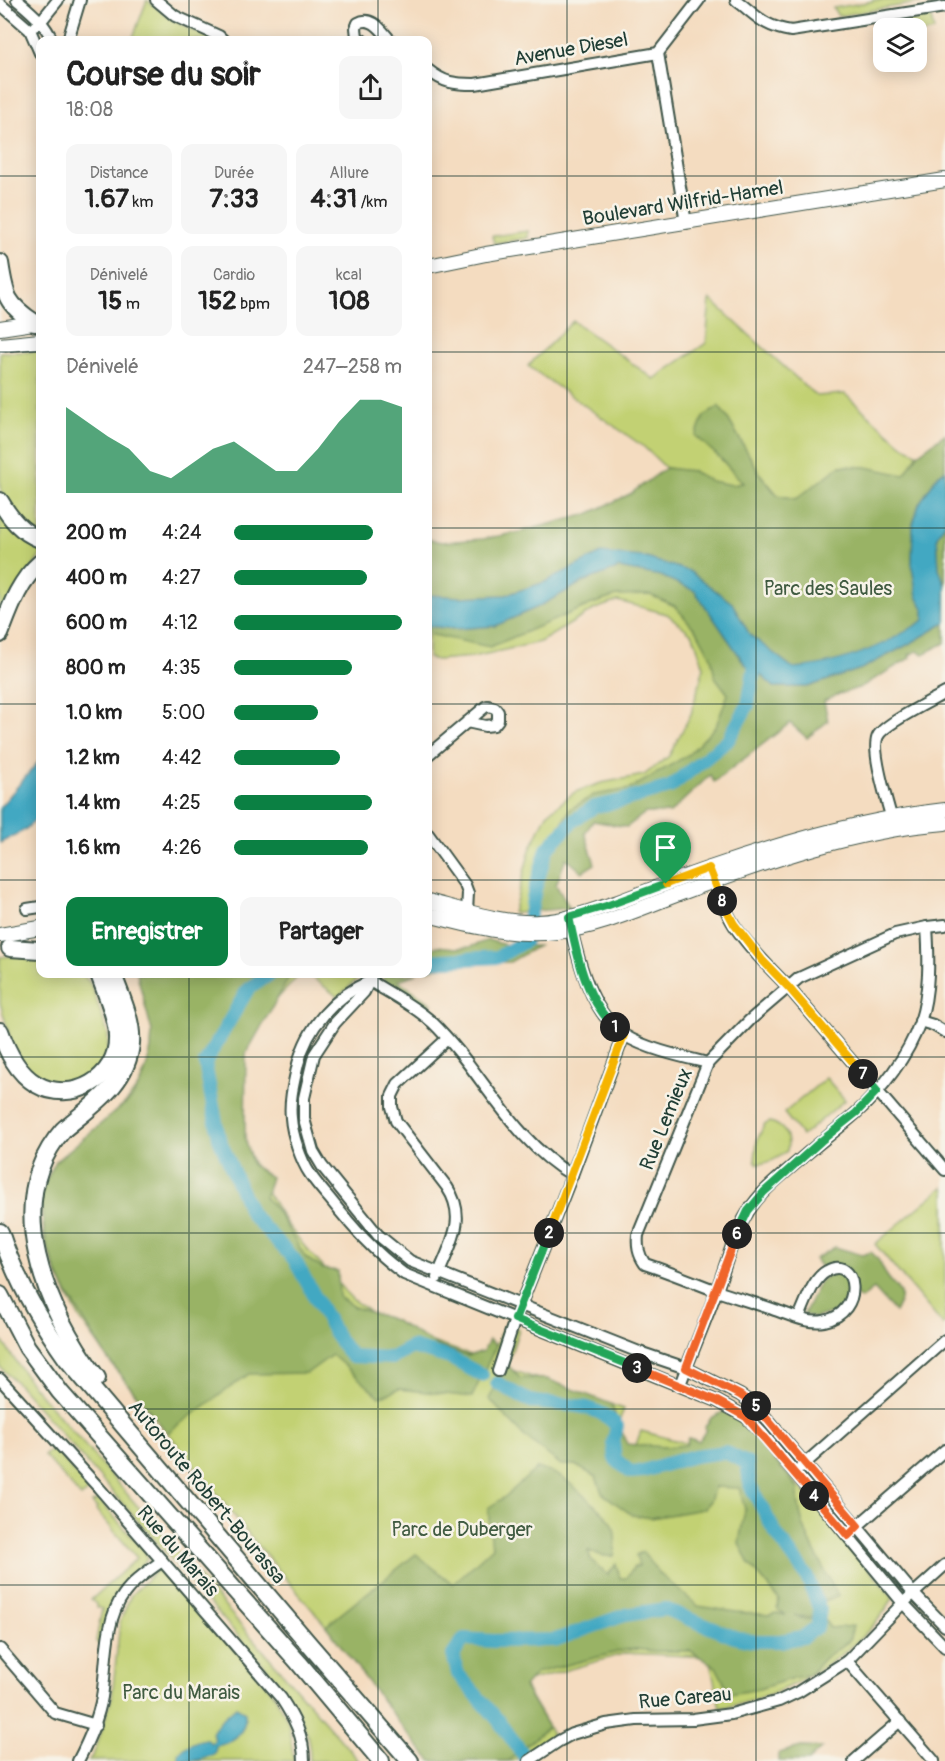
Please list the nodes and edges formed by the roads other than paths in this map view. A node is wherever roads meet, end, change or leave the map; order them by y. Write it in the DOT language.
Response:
graph roads {
  1 [pos="16,0"];
  2 [pos="58,0"];
  3 [pos="80,0"];
  4 [pos="156,0"];
  5 [pos="699,0"];
  6 [pos="736,0"];
  7 [pos="0,4"];
  8 [pos="945,7"];
  9 [pos="41,21"];
  10 [pos="30,30"];
  11 [pos="50,36"];
  12 [pos="69,36"];
  13 [pos="219,36"];
  14 [pos="357,36"];
  15 [pos="386,36"];
  16 [pos="36,44"];
  17 [pos="658,53"];
  18 [pos="432,73"];
  19 [pos="945,180"];
  20 [pos="686,223"];
  21 [pos="0,263"];
  22 [pos="432,265"];
  23 [pos="36,322"];
  24 [pos="36,323"];
  25 [pos="0,328"];
  26 [pos="36,341"];
  27 [pos="0,345"];
  28 [pos="0,501"];
  29 [pos="36,537"];
  30 [pos="36,566"];
  31 [pos="0,634"];
  32 [pos="945,693"];
  33 [pos="467,722"];
  34 [pos="432,752"];
  35 [pos="945,810"];
  36 [pos="893,823"];
  37 [pos="945,823"];
  38 [pos="432,840"];
  39 [pos="712,874"];
  40 [pos="432,902"];
  41 [pos="36,908"];
  42 [pos="27,909"];
  43 [pos="467,911"];
  44 [pos="432,916"];
  45 [pos="570,924"];
  46 [pos="945,925"];
  47 [pos="514,926"];
  48 [pos="927,927"];
  49 [pos="36,930"];
  50 [pos="36,943"];
  51 [pos="3,944"];
  52 [pos="36,949"];
  53 [pos="93,978"];
  54 [pos="100,978"];
  55 [pos="114,978"];
  56 [pos="370,978"];
  57 [pos="371,978"];
  58 [pos="373,978"];
  59 [pos="789,988"];
  60 [pos="110,1006"];
  61 [pos="920,1021"];
  62 [pos="0,1031"];
  63 [pos="945,1032"];
  64 [pos="624,1035"];
  65 [pos="447,1039"];
  66 [pos="708,1063"];
  67 [pos="877,1091"];
  68 [pos="945,1170"];
  69 [pos="572,1175"];
  70 [pos="0,1232"];
  71 [pos="439,1273"];
  72 [pos="434,1287"];
  73 [pos="717,1291"];
  74 [pos="0,1295"];
  75 [pos="521,1306"];
  76 [pos="799,1317"];
  77 [pos="0,1319"];
  78 [pos="515,1319"];
  79 [pos="945,1340"];
  80 [pos="686,1368"];
  81 [pos="498,1371"];
  82 [pos="0,1379"];
  83 [pos="680,1385"];
  84 [pos="60,1392"];
  85 [pos="945,1450"];
  86 [pos="806,1463"];
  87 [pos="795,1473"];
  88 [pos="166,1476"];
  89 [pos="858,1526"];
  90 [pos="848,1536"];
  91 [pos="162,1561"];
  92 [pos="945,1565"];
  93 [pos="913,1593"];
  94 [pos="903,1603"];
  95 [pos="945,1626"];
  96 [pos="945,1647"];
  97 [pos="0,1649"];
  98 [pos="847,1661"];
  99 [pos="900,1721"];
  100 [pos="96,1725"];
  101 [pos="532,1758"];
  102 [pos="78,1761"];
  103 [pos="304,1761"];
  104 [pos="381,1761"];
  105 [pos="410,1761"];
  106 [pos="854,1761"];
  107 [pos="934,1761"];
  1 -- 9 [label="street"];
  2 -- 9 [label="street"];
  3 -- 12 [label="street"];
  4 -- 13 [label="street"];
  5 -- 17 [label="street, Avenue Diesel"];
  6 -- 8 [label="street"];
  7 -- 10 [label="street"];
  9 -- 10 [label="street"];
  9 -- 11 [label="street"];
  10 -- 16 [label="street"];
  14 -- 15 [label="street"];
  17 -- 18 [label="street, Avenue Diesel"];
  17 -- 20 [label="street"];
  19 -- 20 [label="main road, Boulevard Wilfrid-Hamel"];
  20 -- 22 [label="main road, Boulevard Wilfrid-Hamel"];
  21 -- 23 [label="highway"];
  24 -- 25 [label="main road"];
  26 -- 27 [label="main road"];
  28 -- 29 [label="highway"];
  30 -- 31 [label="highway"];
  32 -- 36 [label="street"];
  33 -- 34 [label="street"];
  35 -- 36 [label="main road"];
  36 -- 37 [label="main road"];
  36 -- 39 [label="main road"];
  38 -- 43 [label="street"];
  39 -- 45 [label="main road"];
  39 -- 59 [label="street"];
  40 -- 43 [label="main road"];
  41 -- 42 [label="street"];
  43 -- 47 [label="main road"];
  44 -- 47 [label="main road"];
  45 -- 47 [label="main road"];
  45 -- 64 [label="street"];
  46 -- 48 [label="street, Rue Lemieux"];
  48 -- 59 [label="street, Rue Lemieux"];
  48 -- 61 [label="street"];
  49 -- 51 [label="main road"];
  50 -- 51 [label="main road"];
  51 -- 52 [label="highway"];
  53 -- 60 [label="highway"];
  54 -- 60 [label="highway"];
  55 -- 88 [label="highway"];
  56 -- 72 [label="street"];
  57 -- 71 [label="street"];
  58 -- 65 [label="street"];
  59 -- 66 [label="street, Rue Lemieux"];
  59 -- 67 [label="street"];
  60 -- 62 [label="highway"];
  61 -- 63 [label="street"];
  61 -- 67 [label="street"];
  64 -- 66 [label="street"];
  64 -- 69 [label="street"];
  65 -- 69 [label="street"];
  65 -- 71 [label="street"];
  66 -- 73 [label="street, Rue Lemieux"];
  67 -- 68 [label="street"];
  67 -- 73 [label="street"];
  69 -- 75 [label="street"];
  70 -- 88 [label="highway, Autoroute Robert-Bourassa"];
  71 -- 72 [label="street"];
  71 -- 75 [label="street"];
  72 -- 78 [label="street"];
  73 -- 76 [label="street, Rue Lemieux"];
  73 -- 80 [label="street"];
  74 -- 84 [label="highway, Autoroute Robert-Bourassa"];
  75 -- 78 [label="street"];
  75 -- 80 [label="street"];
  76 -- 76 [label="street, Rue Lemieux"];
  77 -- 84 [label="highway"];
  78 -- 81 [label="street"];
  78 -- 83 [label="street"];
  79 -- 86 [label="street"];
  80 -- 83 [label="street"];
  80 -- 86 [label="street"];
  82 -- 91 [label="street, Rue du Marais"];
  83 -- 87 [label="street"];
  84 -- 104 [label="highway, Autoroute Robert-Bourassa"];
  85 -- 89 [label="street"];
  86 -- 87 [label="street"];
  86 -- 89 [label="street"];
  87 -- 90 [label="street"];
  88 -- 105 [label="highway, Autoroute Robert-Bourassa"];
  89 -- 90 [label="street"];
  89 -- 93 [label="street"];
  90 -- 94 [label="street"];
  91 -- 100 [label="street"];
  91 -- 103 [label="street, Rue du Marais"];
  92 -- 93 [label="street, Rue Careau"];
  93 -- 94 [label="street, Rue Careau"];
  93 -- 95 [label="street"];
  94 -- 96 [label="street"];
  94 -- 98 [label="street, Rue Careau"];
  97 -- 100 [label="street"];
  98 -- 99 [label="street"];
  98 -- 101 [label="street, Rue Careau"];
  99 -- 106 [label="street"];
  99 -- 107 [label="street"];
  100 -- 102 [label="street"];
}
